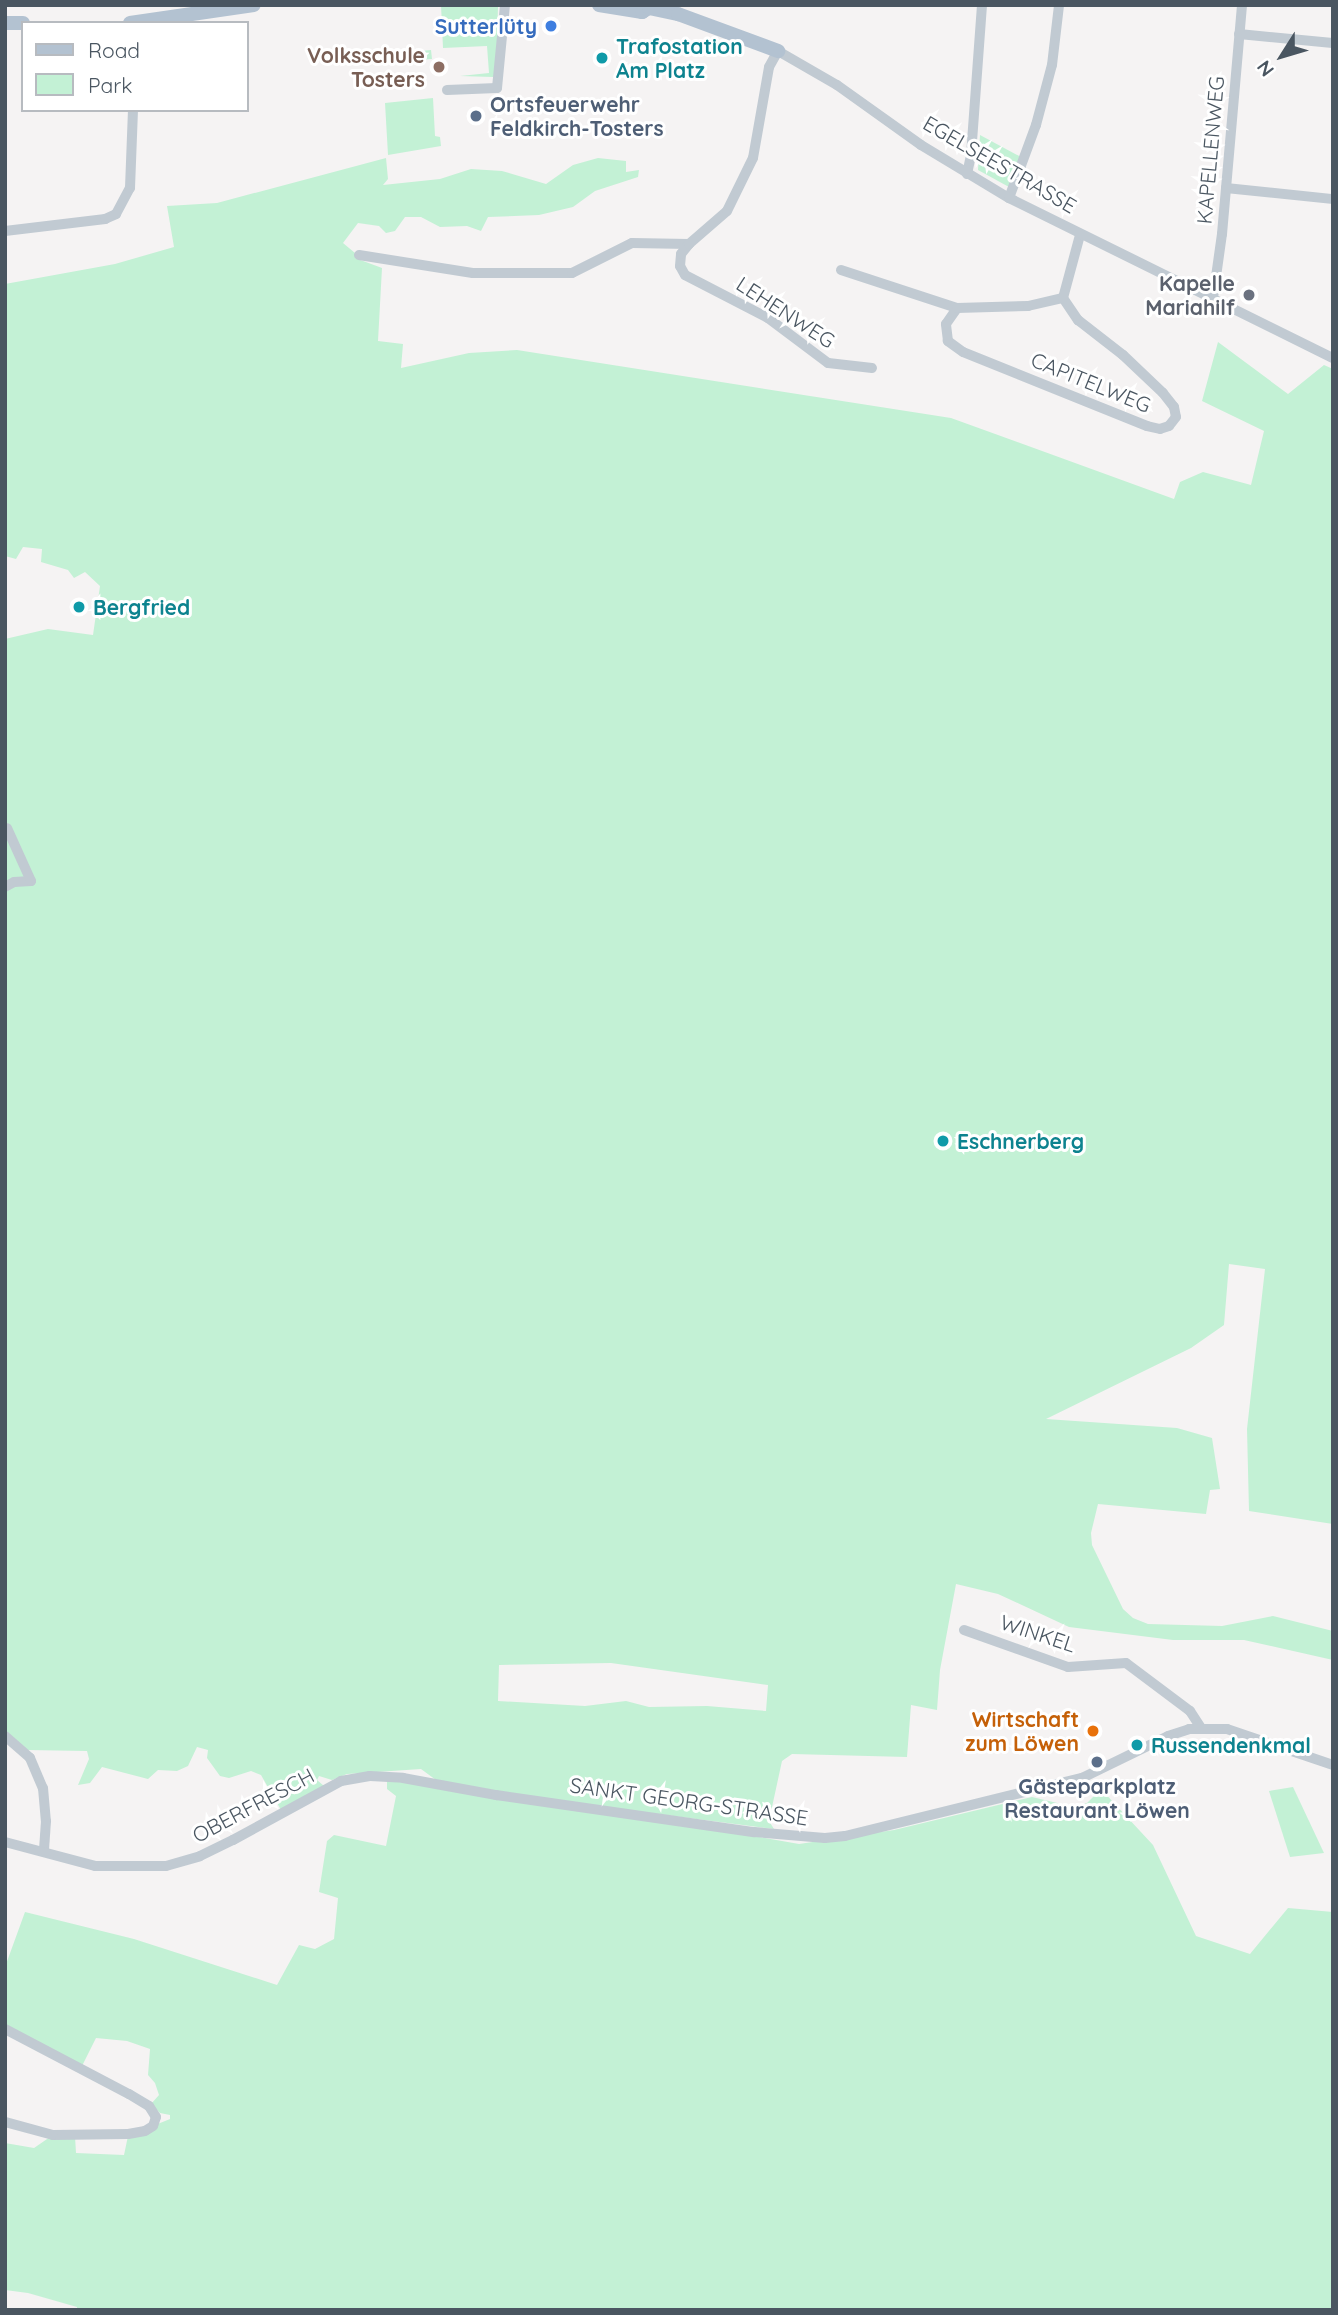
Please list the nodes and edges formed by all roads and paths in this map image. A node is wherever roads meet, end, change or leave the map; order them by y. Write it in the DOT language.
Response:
graph roads {
  1 [pos="254,5"];
  2 [pos="505,5"];
  3 [pos="599,5"];
  4 [pos="982,5"];
  5 [pos="1059,5"];
  6 [pos="1242,5"];
  7 [pos="648,7"];
  8 [pos="144,21"];
  9 [pos="1240,34"];
  10 [pos="1333,44"];
  11 [pos="778,51"];
  12 [pos="447,90"];
  13 [pos="133,112"];
  14 [pos="967,174"];
  15 [pos="1226,188"];
  16 [pos="1009,198"];
  17 [pos="1333,199"];
  18 [pos="5,231"];
  19 [pos="1080,235"];
  20 [pos="689,244"];
  21 [pos="359,256"];
  22 [pos="841,270"];
  23 [pos="1063,298"];
  24 [pos="1213,298"];
  25 [pos="957,308"];
  26 [pos="1333,358"];
  27 [pos="872,368"];
  28 [pos="7,828"];
  29 [pos="5,887"];
  30 [pos="964,1630"];
  31 [pos="1200,1728"];
  32 [pos="5,1736"];
  33 [pos="1333,1765"];
  34 [pos="437,1785"];
  35 [pos="5,1842"];
  36 [pos="44,1850"];
  37 [pos="5,2029"];
  38 [pos="5,2122"];
  1 -- 8 [label="main road"];
  2 -- 12 [label="street"];
  3 -- 7 [label="main road, EGELSEESTRASSE"];
  4 -- 14 [label="street"];
  5 -- 16 [label="street"];
  6 -- 9 [label="street, KAPELLENWEG"];
  7 -- 11 [label="main road, EGELSEESTRASSE"];
  9 -- 10 [label="street"];
  9 -- 15 [label="street, KAPELLENWEG"];
  11 -- 14 [label="street, EGELSEESTRASSE"];
  11 -- 20 [label="street"];
  13 -- 18 [label="street"];
  14 -- 16 [label="street, EGELSEESTRASSE"];
  15 -- 17 [label="street"];
  15 -- 24 [label="street, KAPELLENWEG"];
  16 -- 19 [label="street, EGELSEESTRASSE"];
  19 -- 23 [label="street"];
  19 -- 24 [label="street, EGELSEESTRASSE"];
  20 -- 21 [label="street"];
  20 -- 27 [label="street, LEHENWEG"];
  22 -- 25 [label="street"];
  23 -- 25 [label="street"];
  23 -- 25 [label="street, CAPITELWEG"];
  24 -- 26 [label="street, EGELSEESTRASSE"];
  28 -- 29 [label="street"];
  30 -- 31 [label="street, WINKEL"];
  31 -- 33 [label="street, SANKT GEORG-STRASSE"];
  31 -- 34 [label="street, SANKT GEORG-STRASSE"];
  32 -- 36 [label="street"];
  34 -- 36 [label="street, OBERFRESCH"];
  35 -- 36 [label="street, OBERFRESCH"];
  37 -- 38 [label="street"];
}
